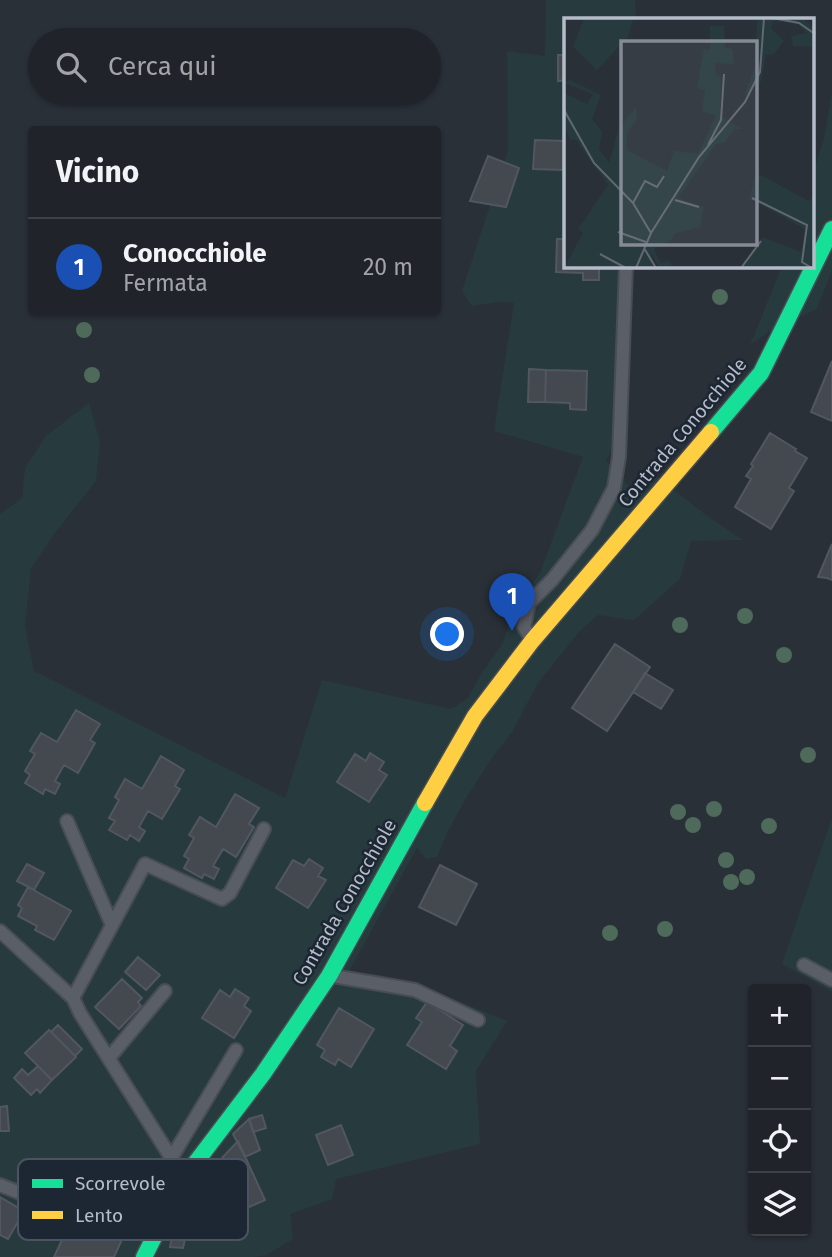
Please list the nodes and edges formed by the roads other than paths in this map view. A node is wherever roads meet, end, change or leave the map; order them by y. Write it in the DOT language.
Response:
graph roads {
  1 [pos="832,229"];
  2 [pos="814,266"];
  3 [pos="626,268"];
  4 [pos="813,268"];
  5 [pos="531,641"];
  6 [pos="67,821"];
  7 [pos="264,828"];
  8 [pos="111,925"];
  9 [pos="0,931"];
  10 [pos="804,964"];
  11 [pos="329,976"];
  12 [pos="832,980"];
  13 [pos="165,992"];
  14 [pos="73,998"];
  15 [pos="478,1020"];
  16 [pos="236,1050"];
  17 [pos="109,1058"];
  18 [pos="172,1157"];
  19 [pos="198,1159"];
  20 [pos="0,1185"];
  21 [pos="18,1192"];
  22 [pos="152,1240"];
  23 [pos="144,1257"];
  1 -- 2 [label="street, Contrada Conocchiole"];
  3 -- 5 [label="lane, Contrada Conocchiole"];
  4 -- 5 [label="street, Contrada Conocchiole"];
  5 -- 11 [label="street, Contrada Conocchiole"];
  6 -- 8 [label="lane"];
  7 -- 8 [label="lane"];
  8 -- 14 [label="lane"];
  9 -- 14 [label="lane"];
  10 -- 12 [label="lane"];
  11 -- 15 [label="lane"];
  11 -- 19 [label="street, Contrada Conocchiole"];
  13 -- 17 [label="lane"];
  14 -- 17 [label="lane"];
  16 -- 18 [label="lane"];
  17 -- 18 [label="lane"];
  20 -- 21 [label="lane"];
  22 -- 23 [label="street, Contrada Conocchiole"];
}
